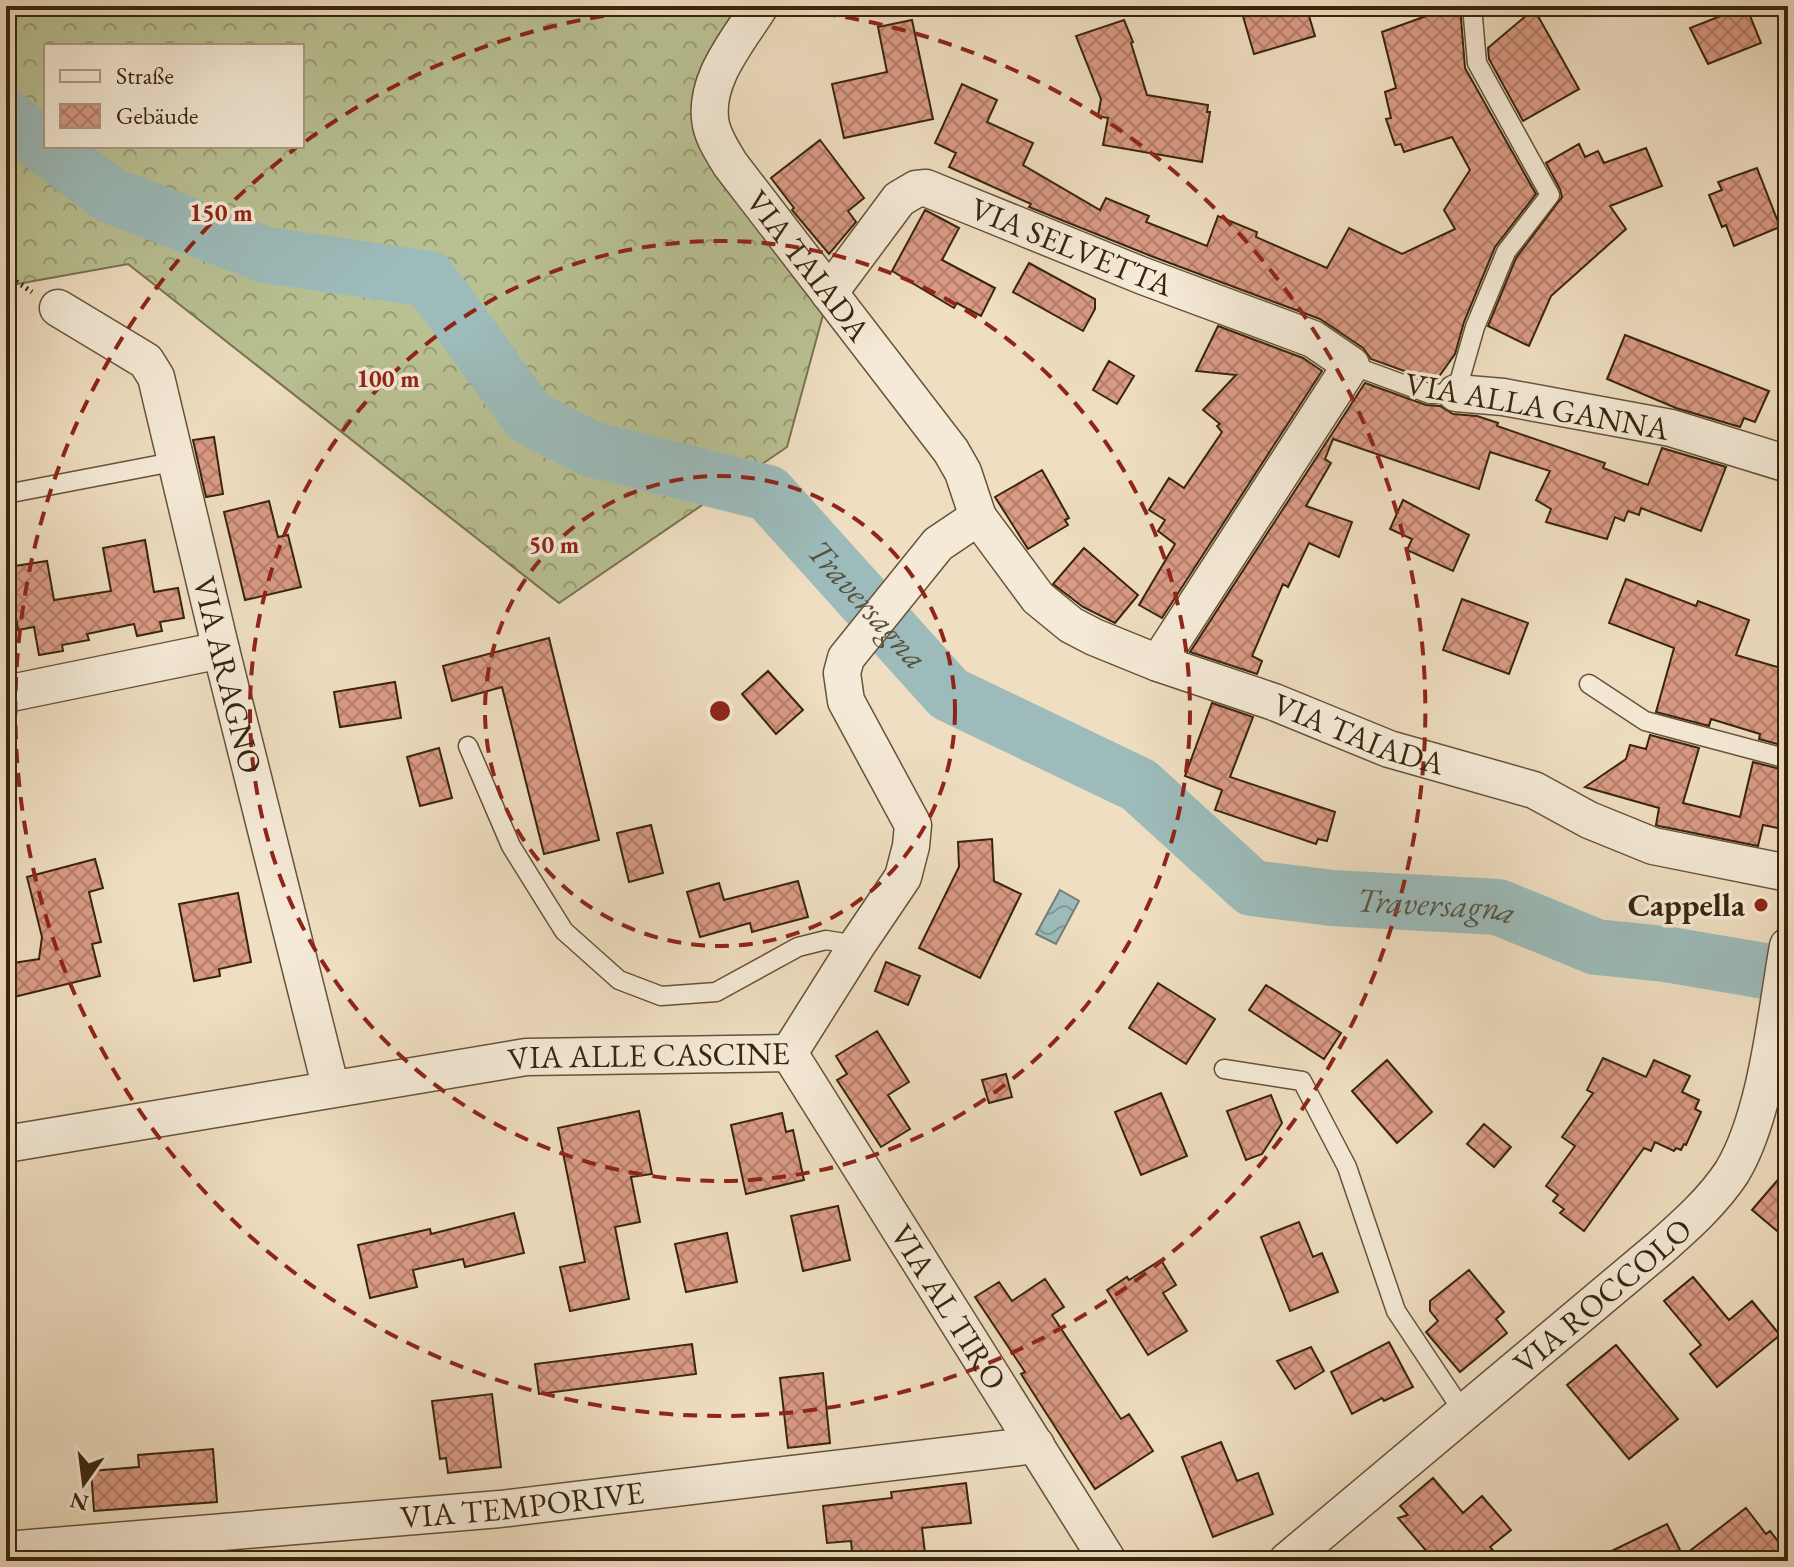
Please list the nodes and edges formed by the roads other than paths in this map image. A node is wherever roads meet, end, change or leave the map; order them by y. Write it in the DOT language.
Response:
graph roads {
  1 [pos="760,6"];
  2 [pos="1472,6"];
  3 [pos="829,293"];
  4 [pos="58,308"];
  5 [pos="1351,365"];
  6 [pos="1456,393"];
  7 [pos="178,461"];
  8 [pos="1788,464"];
  9 [pos="6,494"];
  10 [pos="978,517"];
  11 [pos="221,650"];
  12 [pos="1158,663"];
  13 [pos="1589,684"];
  14 [pos="6,694"];
  15 [pos="468,746"];
  16 [pos="1788,759"];
  17 [pos="1788,873"];
  18 [pos="857,945"];
  19 [pos="1788,946"];
  20 [pos="1778,1036"];
  21 [pos="789,1053"];
  22 [pos="1224,1069"];
  23 [pos="331,1089"];
  24 [pos="6,1144"];
  25 [pos="1464,1413"];
  26 [pos="1036,1445"];
  27 [pos="6,1550"];
  28 [pos="1108,1561"];
  29 [pos="1287,1561"];
  1 -- 3 [label="street, VIA TAIADA"];
  2 -- 6 [label="lane"];
  3 -- 5 [label="street, VIA SELVETTA"];
  3 -- 10 [label="street, VIA TAIADA"];
  4 -- 7 [label="street, VIA ARAGNO"];
  5 -- 6 [label="lane, VIA ALLA GANNA"];
  5 -- 12 [label="street"];
  6 -- 8 [label="street, VIA ALLA GANNA"];
  7 -- 9 [label="lane"];
  7 -- 11 [label="street, VIA ARAGNO"];
  10 -- 12 [label="street, VIA TAIADA"];
  10 -- 18 [label="street, VIA ALLE CASCINE"];
  11 -- 14 [label="street"];
  11 -- 23 [label="street, VIA ARAGNO"];
  12 -- 17 [label="street, VIA TAIADA"];
  13 -- 16 [label="lane"];
  15 -- 18 [label="lane"];
  18 -- 21 [label="street, VIA ALLE CASCINE"];
  19 -- 20 [label="street, VIA ROCCOLO"];
  20 -- 25 [label="street, VIA ROCCOLO"];
  21 -- 23 [label="street, VIA ALLE CASCINE"];
  21 -- 26 [label="street, VIA AL TIRO"];
  22 -- 25 [label="lane"];
  23 -- 24 [label="street, VIA ALLE CASCINE"];
  25 -- 29 [label="street, VIA ROCCOLO"];
  26 -- 27 [label="street, VIA TEMPORIVE"];
  26 -- 28 [label="street, VIA AL TIRO"];
}
